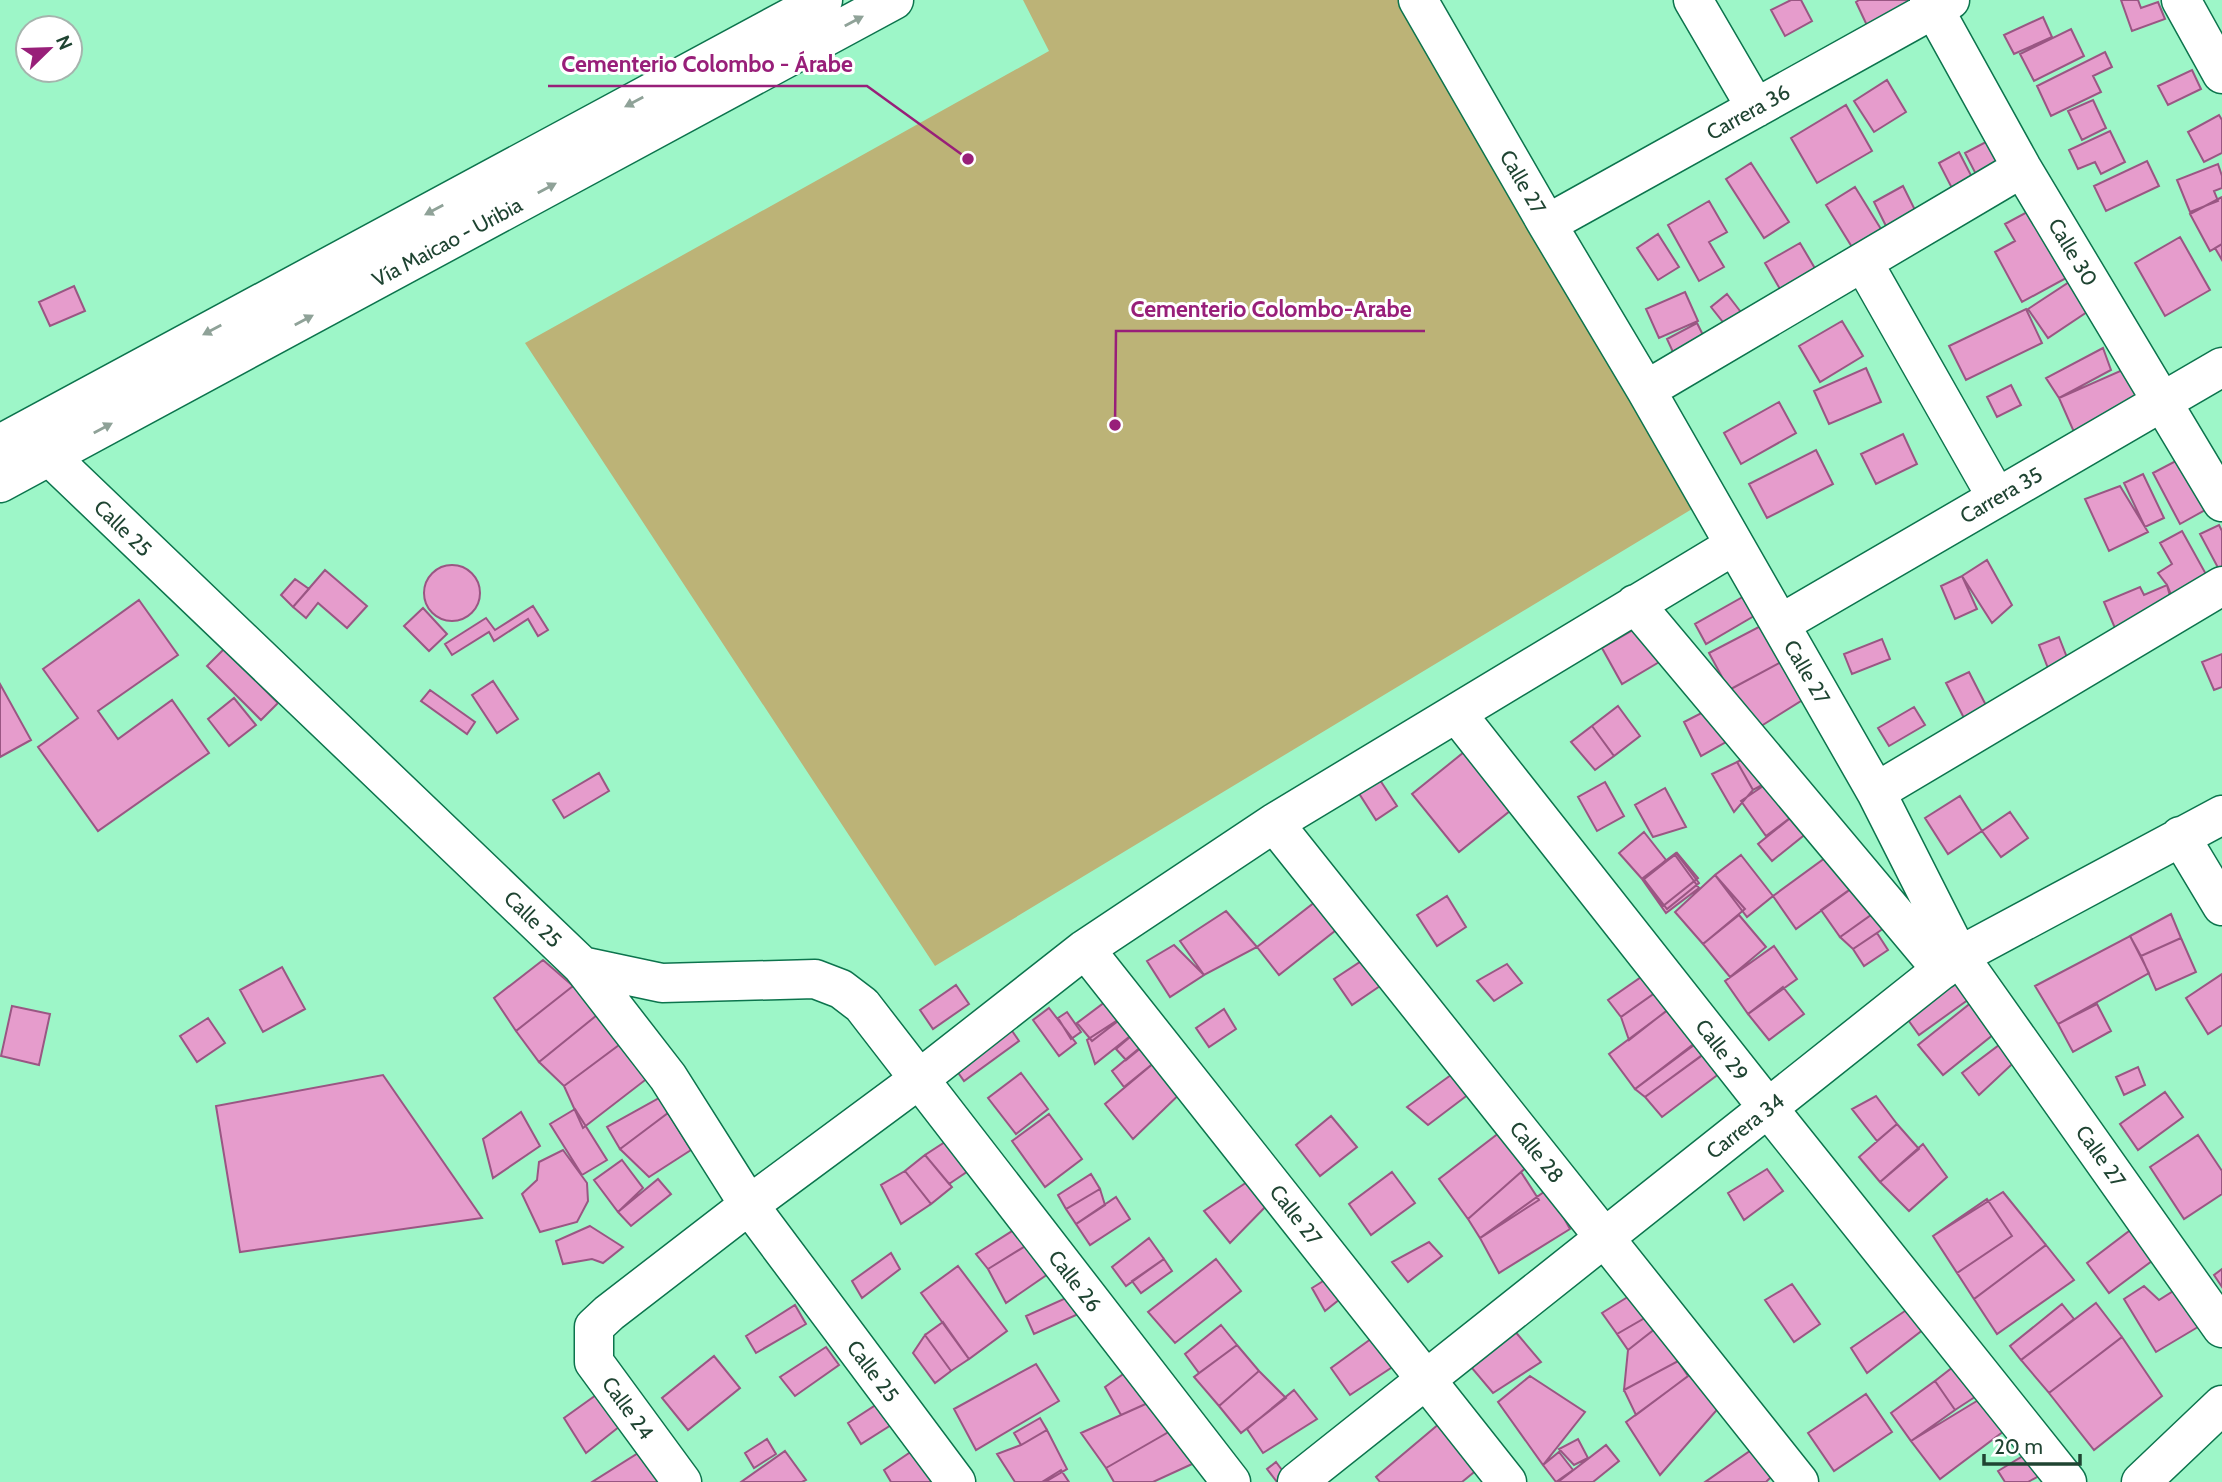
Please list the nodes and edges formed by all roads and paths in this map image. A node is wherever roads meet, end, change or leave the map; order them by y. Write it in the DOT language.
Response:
graph roads {
  1 [pos="823,0"];
  2 [pos="894,0"];
  3 [pos="1418,0"];
  4 [pos="1693,0"];
  5 [pos="2181,0"];
  6 [pos="1937,3"];
  7 [pos="2222,74"];
  8 [pos="1756,108"];
  9 [pos="2022,168"];
  10 [pos="1547,224"];
  11 [pos="1863,262"];
  12 [pos="2222,367"];
  13 [pos="1646,390"];
  14 [pos="2162,401"];
  15 [pos="24,444"];
  16 [pos="0,483"];
  17 [pos="1997,498"];
  18 [pos="2222,502"];
  19 [pos="1733,546"];
  20 [pos="2222,586"];
  21 [pos="1634,604"];
  22 [pos="1780,624"];
  23 [pos="1457,714"];
  24 [pos="1876,792"];
  25 [pos="2222,815"];
  26 [pos="1274,823"];
  27 [pos="2180,836"];
  28 [pos="2222,906"];
  29 [pos="1085,949"];
  30 [pos="1951,963"];
  31 [pos="582,965"];
  32 [pos="918,1080"];
  33 [pos="1768,1108"];
  34 [pos="749,1205"];
  35 [pos="1604,1237"];
  36 [pos="2222,1328"];
  37 [pos="1427,1381"];
  38 [pos="2222,1405"];
  39 [pos="682,1482"];
  40 [pos="956,1482"];
  41 [pos="1231,1482"];
  42 [pos="1297,1482"];
  43 [pos="1507,1482"];
  44 [pos="1799,1482"];
  45 [pos="2067,1482"];
  46 [pos="2141,1482"];
  1 -- 15 [label="street, Vía Maicao - Uribia, one-way"];
  15 -- 2 [label="street, Vía Maicao - Uribia, one-way"];
  3 -- 10 [label="street, Calle 27"];
  4 -- 8 [label="street"];
  5 -- 7 [label="street"];
  6 -- 8 [label="street, Carrera 36"];
  6 -- 9 [label="street, Calle 30"];
  8 -- 10 [label="street, Carrera 36"];
  9 -- 11 [label="street"];
  9 -- 14 [label="street, Calle 30"];
  10 -- 13 [label="street, Calle 27"];
  11 -- 13 [label="street"];
  11 -- 17 [label="street"];
  12 -- 14 [label="street, Carrera 35"];
  13 -- 19 [label="street, Calle 27"];
  14 -- 17 [label="street, Carrera 35"];
  14 -- 18 [label="street, Calle 30"];
  15 -- 16 [label="street, Vía Maicao - Uribia"];
  15 -- 31 [label="street, Calle 25"];
  17 -- 22 [label="street, Carrera 35"];
  19 -- 21 [label="street"];
  19 -- 22 [label="street, Calle 27"];
  20 -- 24 [label="street"];
  21 -- 23 [label="street"];
  21 -- 30 [label="street"];
  22 -- 24 [label="street, Calle 27"];
  23 -- 26 [label="street"];
  23 -- 33 [label="street, Calle 29"];
  24 -- 30 [label="street, Calle 27"];
  25 -- 27 [label="street, Carrera 34"];
  26 -- 29 [label="street"];
  26 -- 35 [label="street, Calle 28"];
  27 -- 28 [label="street"];
  27 -- 30 [label="street, Carrera 34"];
  29 -- 32 [label="street"];
  29 -- 37 [label="street, Calle 27"];
  30 -- 33 [label="street, Carrera 34"];
  30 -- 36 [label="street, Calle 27"];
  31 -- 32 [label="street, Calle 26"];
  31 -- 34 [label="street, Calle 25"];
  32 -- 34 [label="street"];
  32 -- 41 [label="street, Calle 26"];
  33 -- 35 [label="street, Carrera 34"];
  33 -- 45 [label="street, Calle 29"];
  34 -- 39 [label="street, Calle 24"];
  34 -- 40 [label="street, Calle 25"];
  35 -- 37 [label="street, Carrera 34"];
  35 -- 44 [label="street, Calle 28"];
  37 -- 42 [label="street, Carrera 34"];
  37 -- 43 [label="street, Calle 27"];
  38 -- 46 [label="street"];
}
